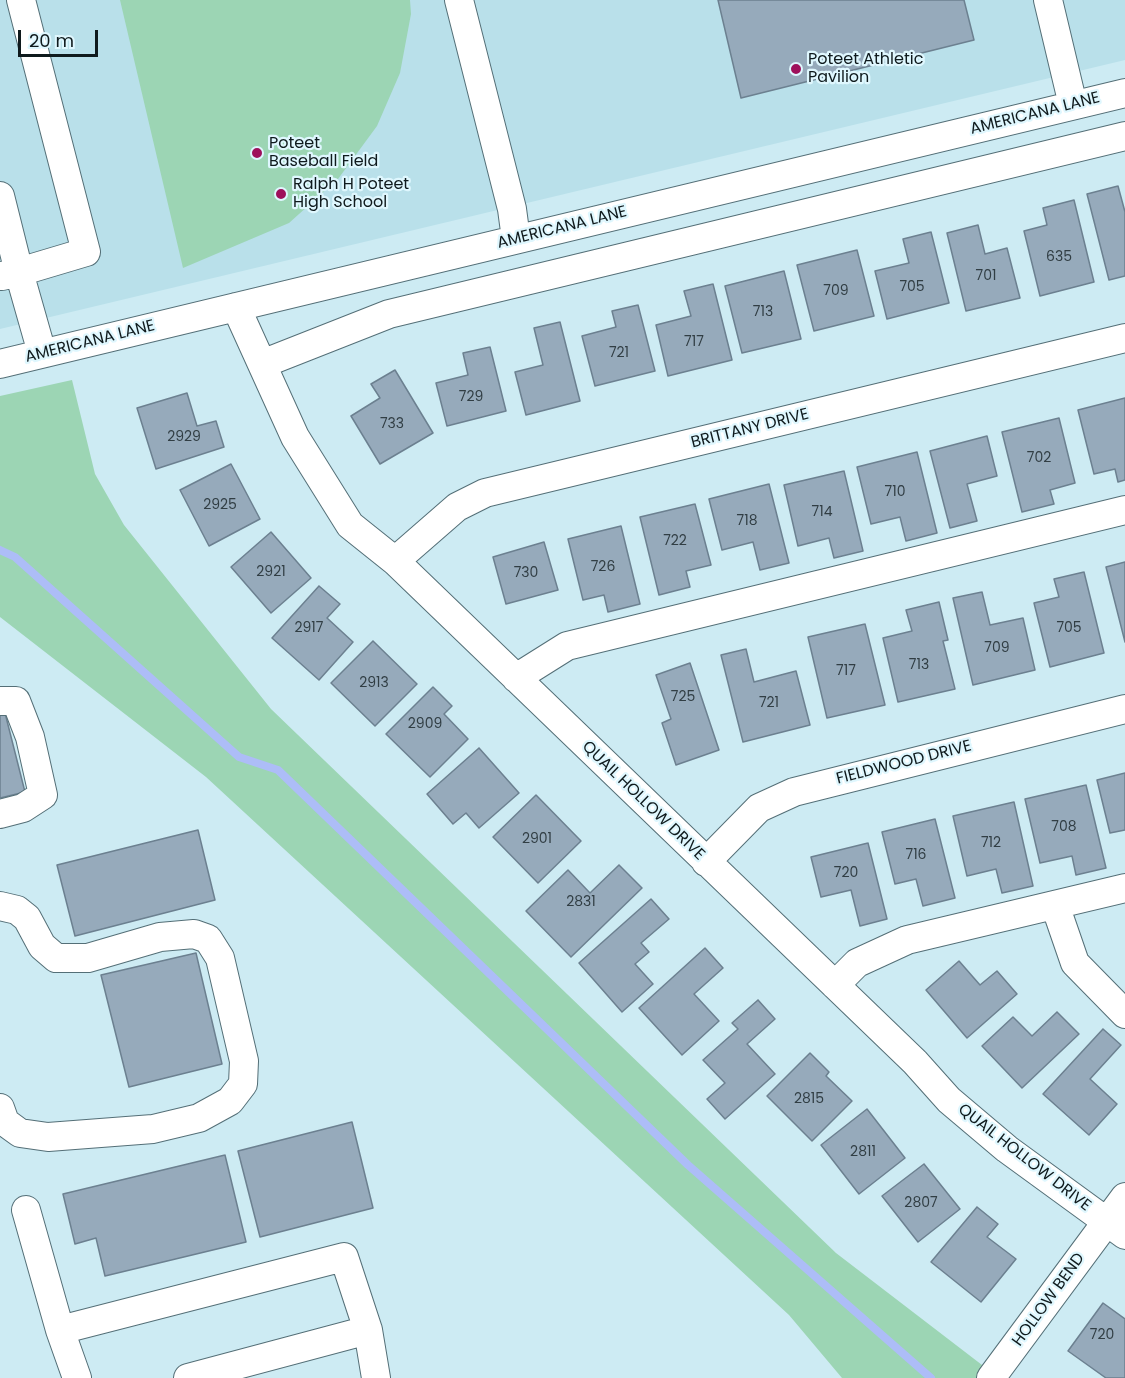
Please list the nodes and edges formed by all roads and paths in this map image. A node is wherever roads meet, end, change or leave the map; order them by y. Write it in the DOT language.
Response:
graph roads {
  1 [pos="21,0"];
  2 [pos="459,0"];
  3 [pos="1048,0"];
  4 [pos="1125,93"];
  5 [pos="1073,105"];
  6 [pos="1125,136"];
  7 [pos="0,196"];
  8 [pos="516,239"];
  9 [pos="10,274"];
  10 [pos="236,307"];
  11 [pos="1125,338"];
  12 [pos="42,353"];
  13 [pos="0,363"];
  14 [pos="262,364"];
  15 [pos="1125,510"];
  16 [pos="395,561"];
  17 [pos="516,678"];
  18 [pos="0,701"];
  19 [pos="1125,709"];
  20 [pos="0,814"];
  21 [pos="706,862"];
  22 [pos="1125,888"];
  23 [pos="1055,905"];
  24 [pos="0,906"];
  25 [pos="835,985"];
  26 [pos="1125,1014"];
  27 [pos="0,1108"];
  28 [pos="1125,1197"];
  29 [pos="26,1210"];
  30 [pos="1116,1228"];
  31 [pos="60,1330"];
  32 [pos="368,1330"];
  33 [pos="77,1378"];
  34 [pos="188,1378"];
  35 [pos="376,1378"];
  36 [pos="991,1378"];
  1 -- 9 [label="street"];
  2 -- 8 [label="street"];
  3 -- 5 [label="street"];
  4 -- 5 [label="street, AMERICANA LANE"];
  5 -- 8 [label="street, AMERICANA LANE"];
  6 -- 14 [label="street"];
  7 -- 9 [label="street"];
  8 -- 10 [label="street, AMERICANA LANE"];
  9 -- 12 [label="street"];
  10 -- 12 [label="street, AMERICANA LANE"];
  10 -- 14 [label="street, QUAIL HOLLOW DRIVE"];
  11 -- 16 [label="street, BRITTANY DRIVE"];
  12 -- 13 [label="street, AMERICANA LANE"];
  14 -- 16 [label="street, QUAIL HOLLOW DRIVE"];
  15 -- 17 [label="street"];
  16 -- 17 [label="street, QUAIL HOLLOW DRIVE"];
  17 -- 21 [label="street, QUAIL HOLLOW DRIVE"];
  18 -- 20 [label="street"];
  19 -- 21 [label="street, FIELDWOOD DRIVE"];
  21 -- 25 [label="street, QUAIL HOLLOW DRIVE"];
  22 -- 23 [label="street"];
  23 -- 25 [label="street"];
  23 -- 26 [label="street"];
  24 -- 27 [label="street"];
  25 -- 30 [label="street, QUAIL HOLLOW DRIVE"];
  28 -- 30 [label="street, HOLLOW BEND"];
  29 -- 31 [label="street"];
  30 -- 36 [label="street, HOLLOW BEND"];
  31 -- 32 [label="street"];
  31 -- 33 [label="street"];
  32 -- 34 [label="street"];
  32 -- 35 [label="street"];
}
